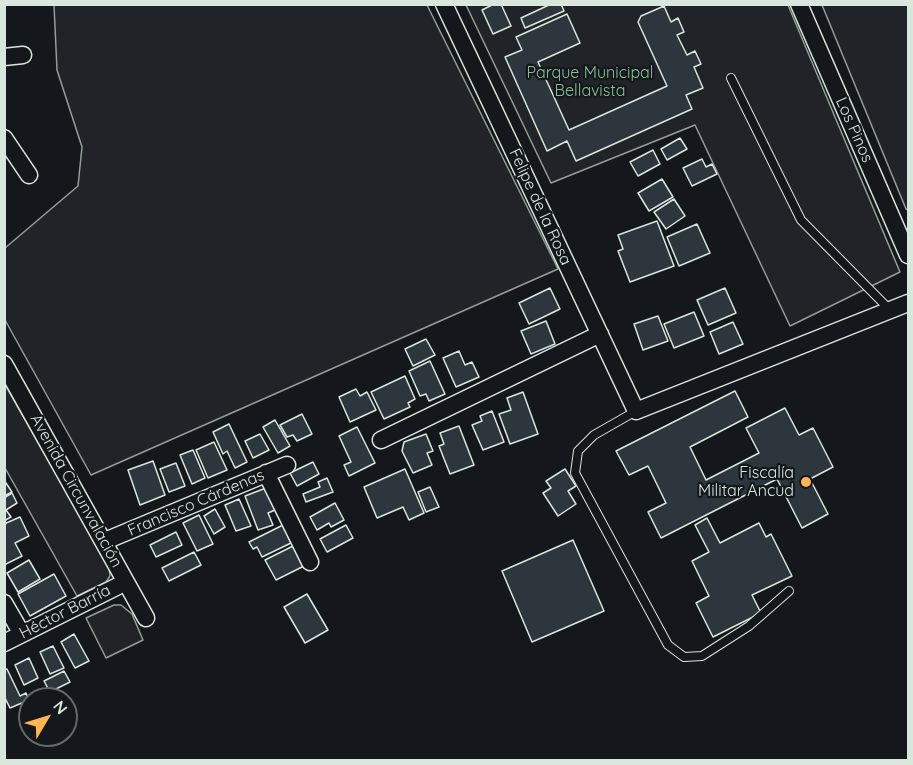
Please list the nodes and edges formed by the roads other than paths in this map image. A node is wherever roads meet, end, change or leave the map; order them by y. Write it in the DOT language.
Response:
graph roads {
  1 [pos="444,4"];
  2 [pos="799,4"];
  3 [pos="23,55"];
  4 [pos="4,57"];
  5 [pos="731,78"];
  6 [pos="4,138"];
  7 [pos="29,175"];
  8 [pos="909,255"];
  9 [pos="909,303"];
  10 [pos="891,310"];
  11 [pos="600,334"];
  12 [pos="4,364"];
  13 [pos="636,411"];
  14 [pos="381,440"];
  15 [pos="287,465"];
  16 [pos="266,473"];
  17 [pos="105,541"];
  18 [pos="310,562"];
  19 [pos="126,582"];
  20 [pos="789,591"];
  21 [pos="4,603"];
  22 [pos="146,618"];
  23 [pos="22,634"];
  24 [pos="4,643"];
  1 -- 11 [label="street, Felipe de la Rosa"];
  2 -- 8 [label="street, Los Pinos"];
  3 -- 4 [label="street"];
  5 -- 10 [label="lane"];
  6 -- 7 [label="street"];
  9 -- 10 [label="street"];
  10 -- 13 [label="street"];
  11 -- 13 [label="street, Felipe de la Rosa"];
  11 -- 14 [label="street"];
  12 -- 17 [label="street, Avenida Circunvalación"];
  13 -- 20 [label="lane"];
  15 -- 16 [label="street, Francisco Cárdenas"];
  16 -- 17 [label="street, Francisco Cárdenas"];
  16 -- 18 [label="street"];
  17 -- 19 [label="street, Avenida Circunvalación"];
  19 -- 22 [label="street, Avenida Circunvalación"];
  19 -- 23 [label="street, Héctor Barría"];
  21 -- 23 [label="street"];
  23 -- 24 [label="street, Héctor Barría"];
}
